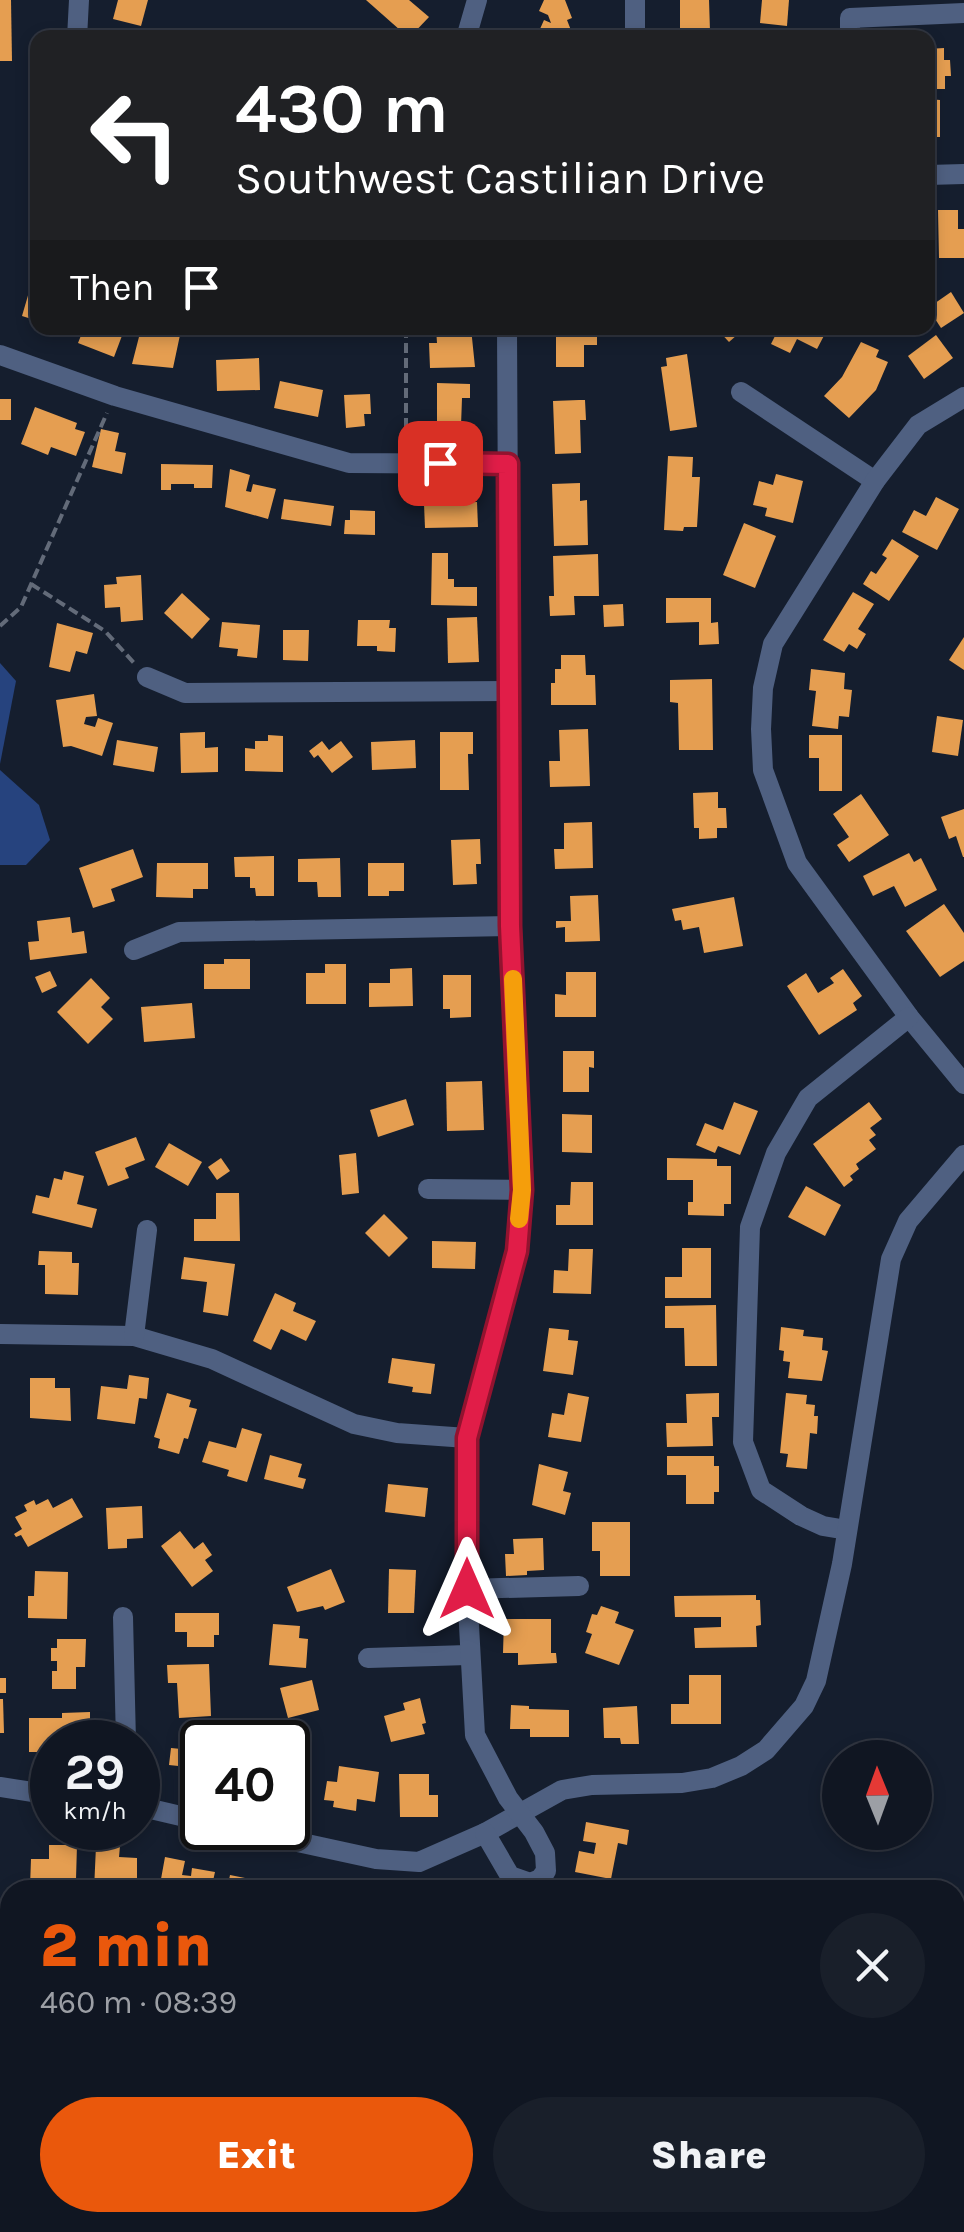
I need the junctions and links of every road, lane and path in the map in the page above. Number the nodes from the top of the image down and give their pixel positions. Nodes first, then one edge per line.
1 (79, 0) edge
2 (477, 0) edge
3 (635, 0) edge
4 (964, 13) edge
5 (77, 30) edge
6 (468, 30) edge
7 (636, 30) edge
8 (850, 30) edge
9 (964, 174) edge
10 (935, 175) edge
11 (406, 335) edge
12 (507, 335) edge
13 (0, 355) edge
14 (741, 392) dead end
15 (115, 396) junction
16 (964, 397) edge
17 (406, 462) junction
18 (508, 464) junction
19 (874, 481) junction
20 (30, 584) junction
21 (0, 626) edge
22 (147, 677) joint
23 (510, 691) junction
24 (510, 926) junction
25 (134, 950) dead end
26 (910, 1018) junction
27 (964, 1084) edge
28 (964, 1156) edge
29 (428, 1189) dead end
30 (522, 1190) junction
31 (147, 1230) dead end
32 (0, 1334) edge
33 (134, 1336) junction
34 (467, 1438) junction
35 (847, 1530) junction
36 (579, 1586) dead end
37 (467, 1589) junction
38 (123, 1617) dead end
39 (468, 1656) junction
40 (368, 1658) dead end
41 (125, 1720) edge
42 (0, 1787) edge
43 (30, 1792) edge
44 (520, 1814) junction
45 (485, 1833) junction
46 (310, 1844) edge
47 (521, 1880) edge
48 (538, 1880) edge

1 - 5 street
2 - 6 street
3 - 7 street
4 - 8 street
9 - 10 street
11 - 17 path
12 - 18 street
13 - 15 street
14 - 19 street
15 - 17 street
15 - 20 path
16 - 19 street
17 - 18 street
18 - 23 street
19 - 26 street
20 - 21 path
20 - 22 path
22 - 23 street
23 - 24 street
24 - 25 street
24 - 30 street
26 - 27 street
26 - 35 street
28 - 35 street
29 - 30 street
30 - 34 street
31 - 33 street
32 - 33 street
33 - 34 street
34 - 37 street
35 - 44 street
36 - 37 street
37 - 39 street
38 - 41 street
39 - 40 street
39 - 44 street
42 - 43 street
44 - 45 street
44 - 48 street
45 - 46 street
45 - 47 street

